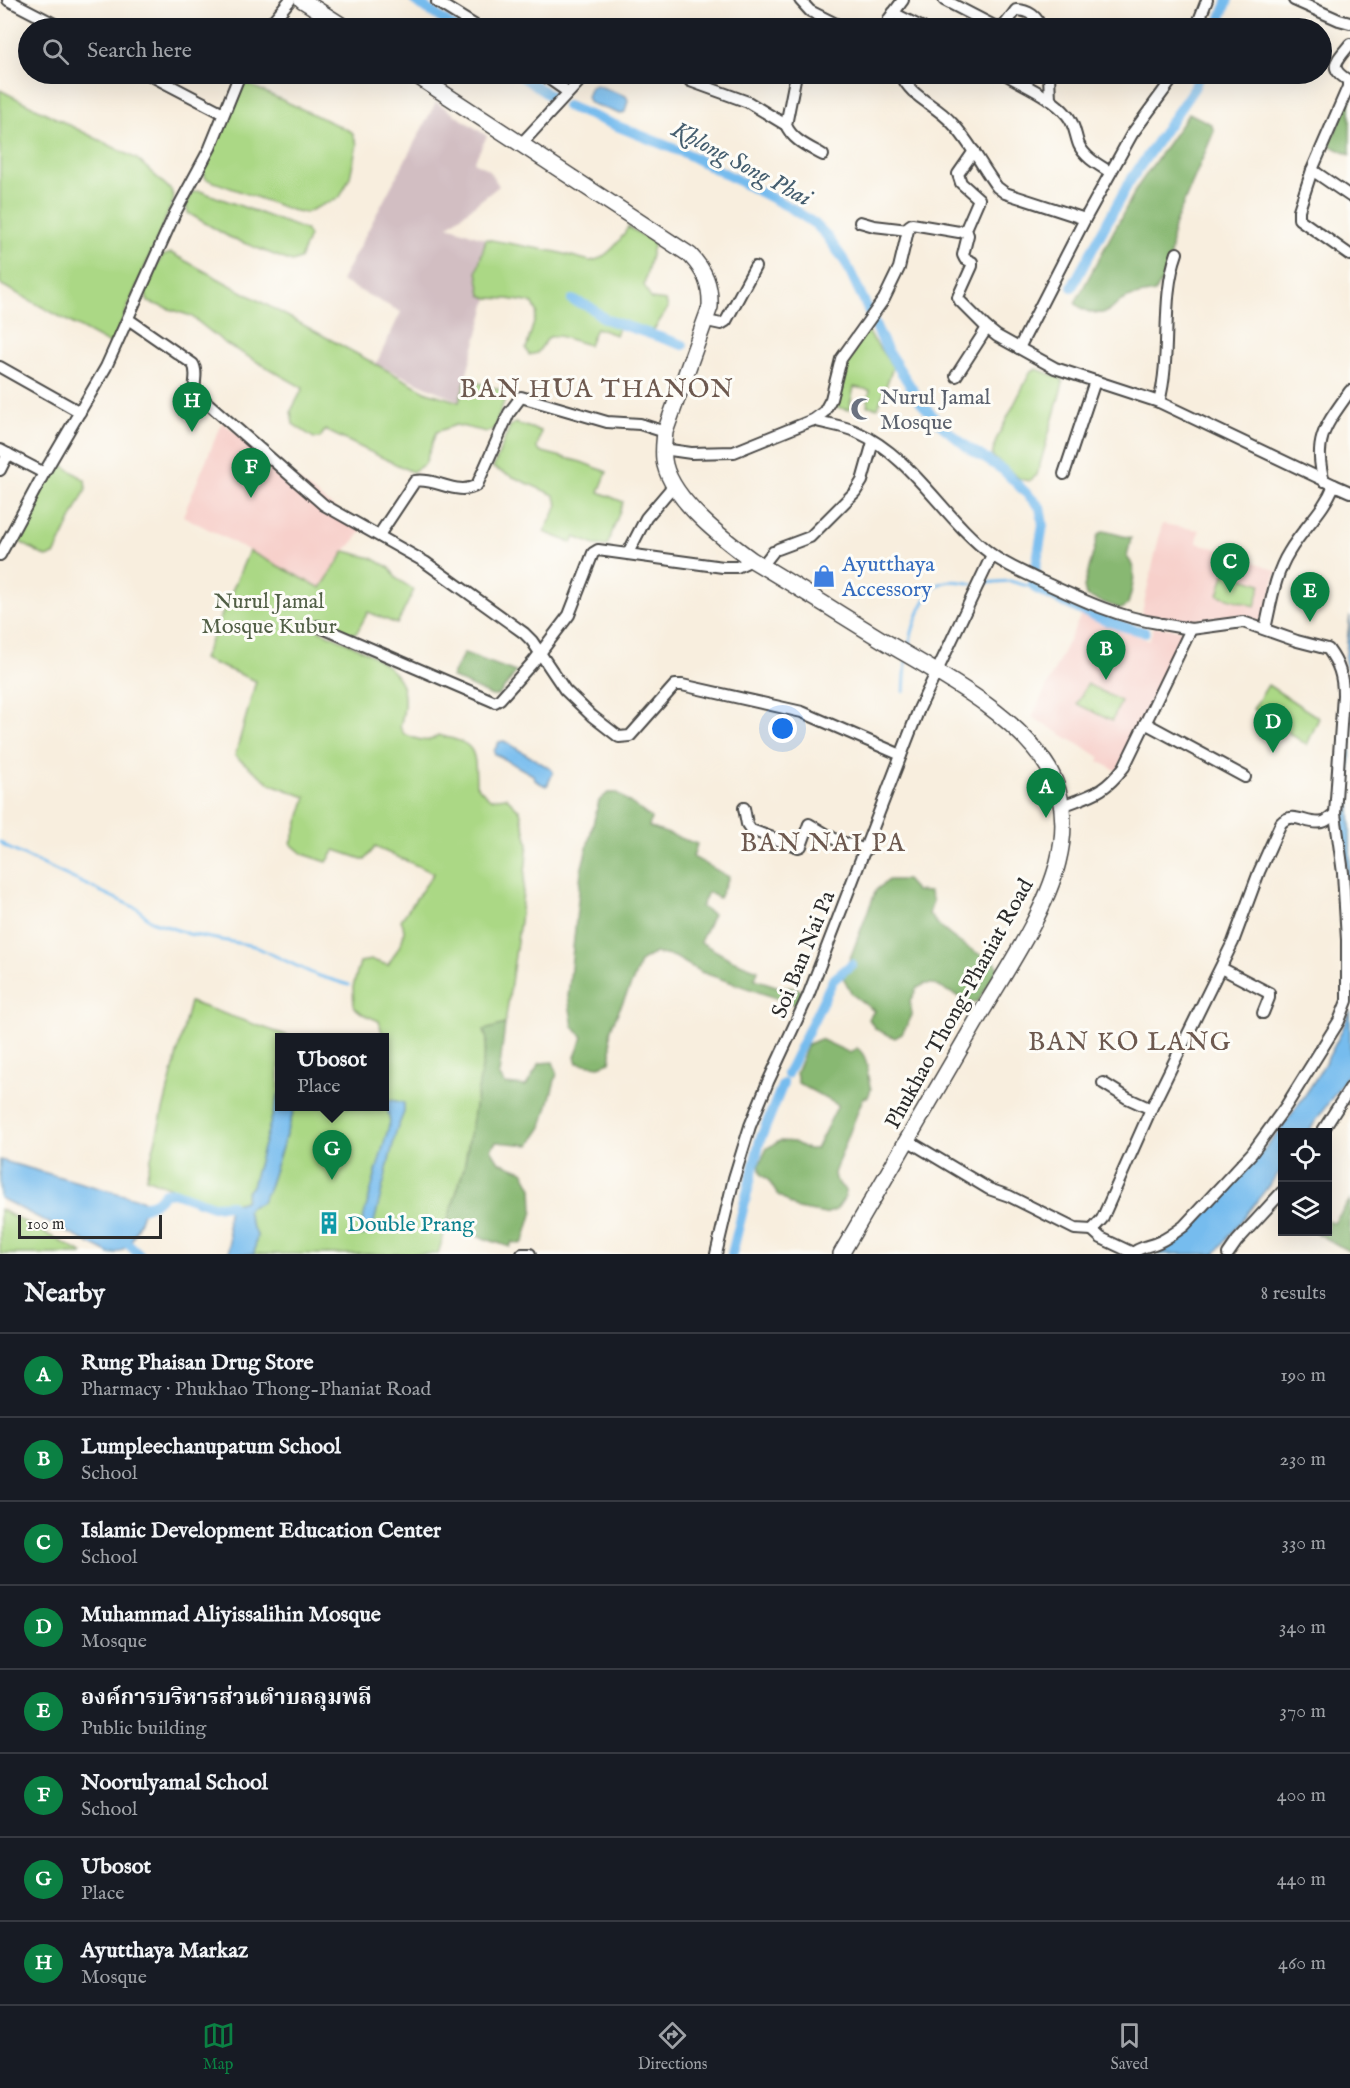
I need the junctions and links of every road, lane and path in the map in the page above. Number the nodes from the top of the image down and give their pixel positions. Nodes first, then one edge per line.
1 (8, 0) edge
2 (290, 0) edge
3 (302, 0) edge
4 (800, 0) edge
5 (903, 0) edge
6 (944, 0) edge
7 (1207, 0) edge
8 (1294, 0) edge
9 (437, 2) dead end
10 (893, 13) junction
11 (43, 18) edge
12 (275, 18) edge
13 (330, 18) edge
14 (463, 18) edge
15 (825, 18) edge
16 (890, 18) edge
17 (903, 18) edge
18 (979, 18) edge
19 (1010, 18) edge
20 (1037, 18) edge
21 (1200, 18) edge
22 (1350, 23) edge
23 (1350, 44) edge
24 (167, 84) edge
25 (236, 84) edge
26 (429, 84) edge
27 (556, 84) edge
28 (576, 84) edge
29 (698, 84) edge
30 (794, 84) edge
31 (907, 84) edge
32 (1022, 84) edge
33 (1049, 84) edge
34 (1169, 84) edge
35 (568, 92) junction
36 (1050, 100) junction
37 (223, 113) junction
38 (786, 124) junction
39 (521, 144) junction
40 (974, 151) junction
41 (823, 155) dead end
42 (1312, 170) junction
43 (1110, 172) junction
44 (1350, 196) edge
45 (1085, 219) junction
46 (860, 222) dead end
47 (966, 229) junction
48 (908, 231) junction
49 (1177, 254) dead end
50 (1350, 255) edge
51 (755, 267) dead end
52 (128, 320) junction
53 (707, 321) junction
54 (987, 328) junction
55 (1019, 348) junction
56 (0, 367) edge
57 (956, 376) dead end
58 (1095, 381) junction
59 (1350, 391) edge
60 (1159, 402) junction
61 (80, 412) junction
62 (813, 420) junction
63 (665, 432) junction
64 (873, 442) junction
65 (663, 449) junction
66 (4, 452) edge
67 (0, 470) edge
68 (44, 473) junction
69 (1064, 474) dead end
70 (1329, 483) junction
71 (674, 485) junction
72 (1350, 492) edge
73 (379, 535) junction
74 (628, 553) junction
75 (0, 555) edge
76 (992, 555) junction
77 (757, 563) junction
78 (318, 626) dead end
79 (1265, 628) junction
80 (1191, 629) junction
81 (540, 653) junction
82 (936, 672) junction
83 (1145, 723) junction
84 (901, 755) junction
85 (1245, 777) dead end
86 (1062, 806) junction
87 (744, 808) dead end
88 (1335, 814) junction
89 (866, 850) junction
90 (1221, 968) junction
91 (1263, 1013) dead end
92 (1103, 1083) dead end
93 (1350, 1088) edge
94 (1150, 1109) junction
95 (1325, 1128) edge
96 (907, 1140) junction
97 (1278, 1196) edge
98 (1092, 1230) junction
99 (1132, 1253) edge
100 (522, 1254) edge
101 (530, 1254) edge
102 (716, 1254) edge
103 (841, 1254) edge
104 (1228, 1254) edge

1 - 11 street
2 - 12 street
3 - 13 street
4 - 15 street
5 - 10 street
6 - 18 street
7 - 21 street
8 - 22 street
9 - 14 street
10 - 16 street
10 - 17 street
19 - 20 street
23 - 42 street
24 - 37 street
25 - 37 street
26 - 39 street, Phukhao Thong-Phaniat Road
27 - 35 street
28 - 35 street
29 - 38 street
30 - 38 street
31 - 40 street
32 - 36 street
33 - 36 street
34 - 43 street
35 - 39 street
36 - 43 street
37 - 52 street
38 - 41 street
39 - 53 street, Phukhao Thong-Phaniat Road
40 - 45 street
40 - 47 street
42 - 44 street
42 - 50 street
43 - 45 street
45 - 55 street
46 - 48 street
47 - 48 street
47 - 54 street
48 - 62 street
49 - 60 street
51 - 53 street
52 - 61 street
52 - 73 street
53 - 63 street, Phukhao Thong-Phaniat Road
54 - 55 street
54 - 57 street
55 - 58 street
56 - 61 street
58 - 60 street
58 - 69 street
59 - 70 street
60 - 70 street
61 - 68 street
62 - 64 street
62 - 65 street
63 - 65 street, Phukhao Thong-Phaniat Road
63 - 73 street
64 - 76 street
64 - 77 street
65 - 71 street, Phukhao Thong-Phaniat Road
66 - 67 street
66 - 68 street
68 - 75 street
70 - 72 street
70 - 79 street
71 - 74 street
71 - 77 street, Phukhao Thong-Phaniat Road
73 - 81 street
74 - 77 street
74 - 81 street
76 - 80 street
76 - 82 street, Soi Ban Nai Pa
77 - 82 street, Phukhao Thong-Phaniat Road
78 - 81 street
79 - 80 street
79 - 88 street
80 - 83 street
81 - 84 street
82 - 84 street, Soi Ban Nai Pa
82 - 86 street, Phukhao Thong-Phaniat Road
83 - 85 street
83 - 86 street
84 - 89 street, Soi Ban Nai Pa
86 - 96 street, Phukhao Thong-Phaniat Road
87 - 89 street
88 - 90 street
88 - 99 street
89 - 102 street, Soi Ban Nai Pa
90 - 91 street
90 - 94 street
92 - 94 street
93 - 95 street
94 - 98 street
96 - 98 street
96 - 103 street, Phukhao Thong-Phaniat Road
97 - 104 street
98 - 99 street
100 - 101 street

